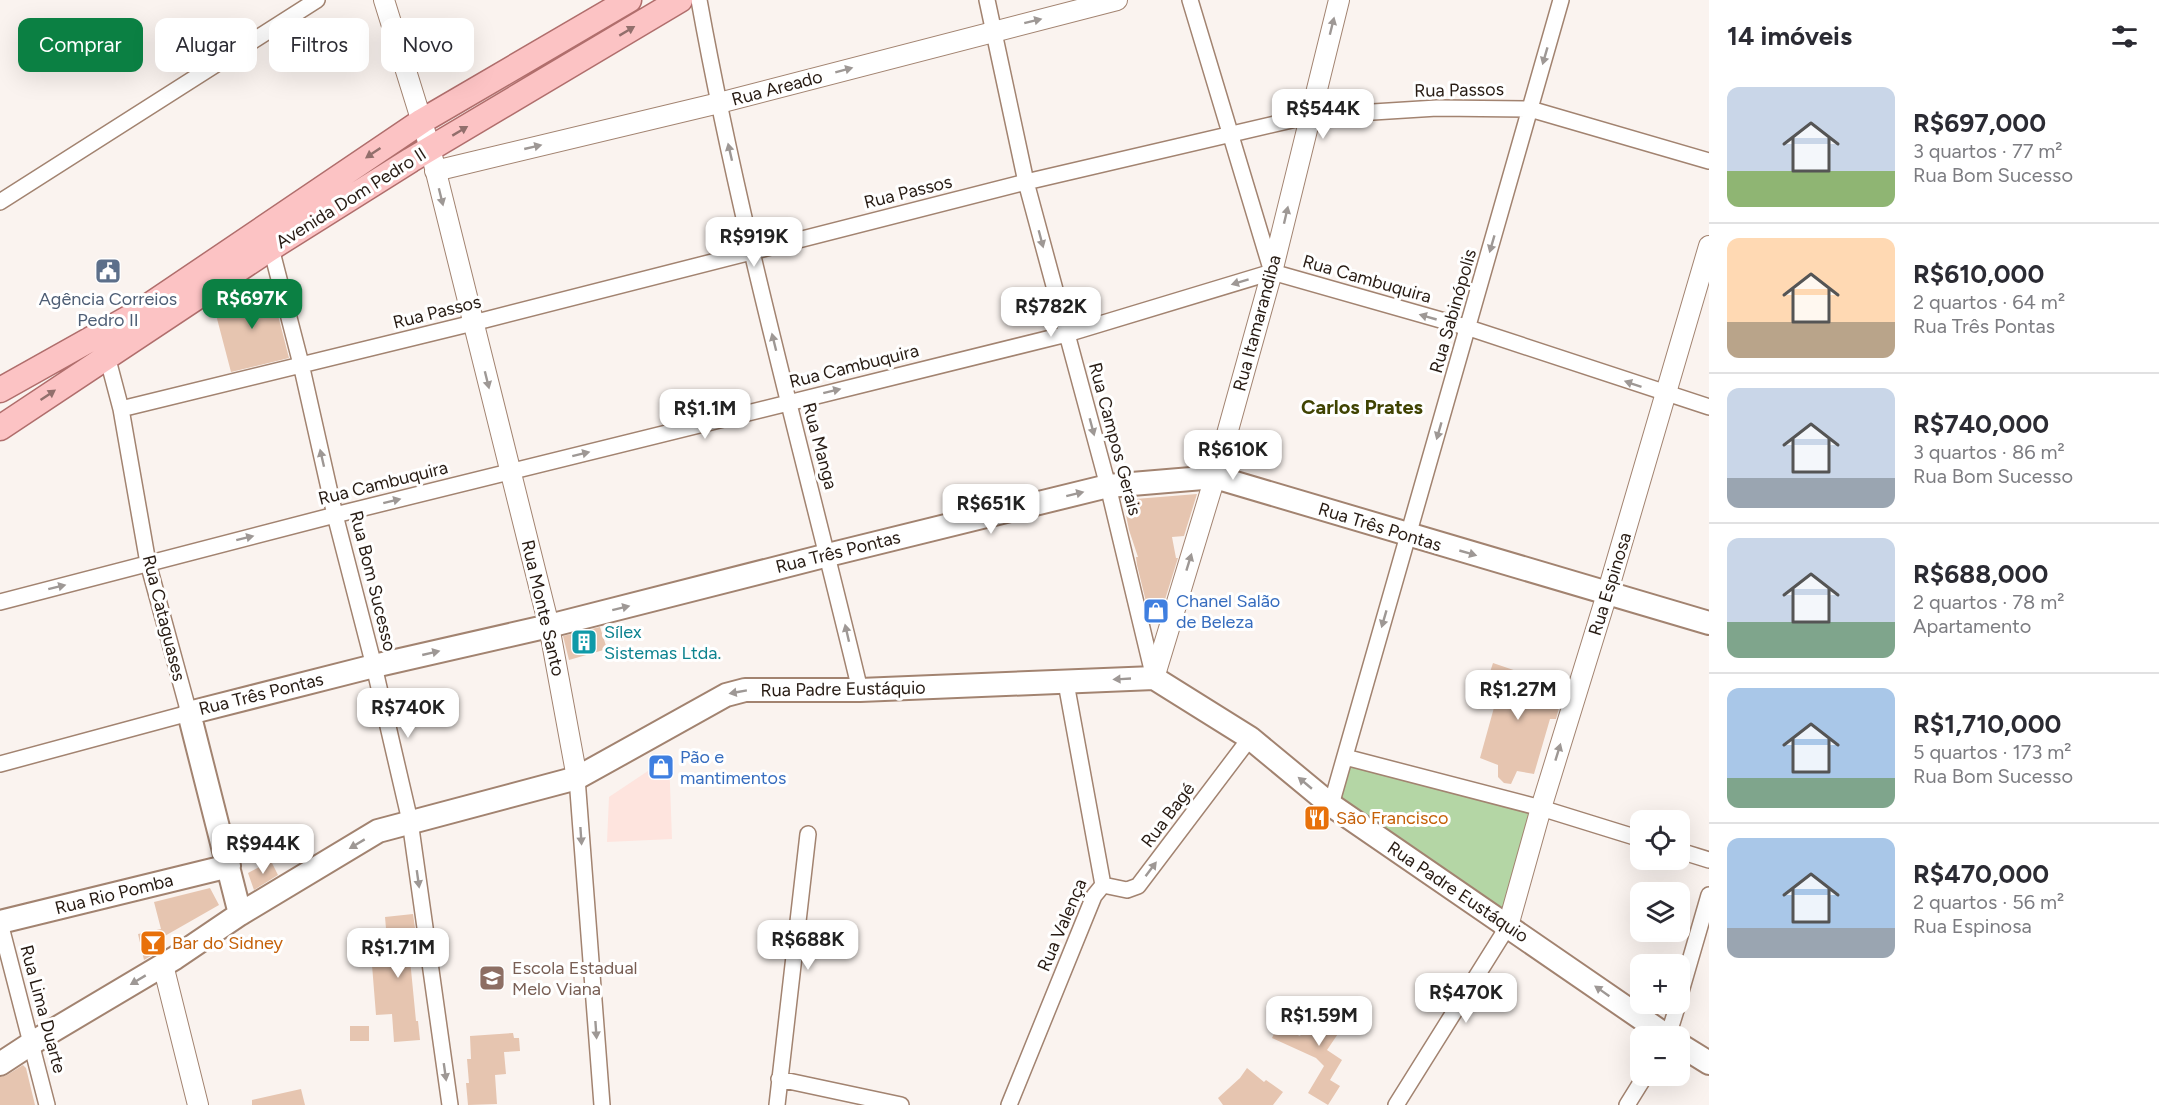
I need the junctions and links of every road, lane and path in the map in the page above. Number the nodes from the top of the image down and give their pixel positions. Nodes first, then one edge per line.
1 (317, 0) edge
2 (384, 0) edge
3 (629, 0) edge
4 (680, 0) edge
5 (699, 0) edge
6 (987, 0) edge
7 (1118, 0) edge
8 (1190, 0) edge
9 (1339, 0) edge
10 (1562, 0) edge
11 (995, 30) junction
12 (719, 103) junction
13 (1530, 109) junction
14 (1309, 116) junction
15 (422, 120) junction
16 (1230, 134) junction
17 (432, 159) junction
18 (1709, 161) edge
19 (1026, 182) junction
20 (0, 202) edge
21 (1709, 246) edge
22 (271, 248) junction
23 (752, 252) junction
24 (1272, 272) junction
25 (473, 323) junction
26 (1469, 328) junction
27 (1067, 334) junction
28 (107, 356) junction
29 (301, 364) junction
30 (0, 390) edge
31 (1666, 394) junction
32 (788, 402) junction
33 (1709, 407) edge
34 (121, 409) junction
35 (0, 428) edge
36 (510, 471) junction
37 (1215, 477) junction
38 (1108, 486) junction
39 (335, 515) junction
40 (1408, 535) junction
41 (828, 555) junction
42 (148, 563) junction
43 (1607, 594) junction
44 (0, 602) edge
45 (1709, 623) edge
46 (549, 626) junction
47 (374, 666) junction
48 (1154, 678) junction
49 (1066, 683) junction
50 (860, 690) junction
51 (189, 713) junction
52 (1250, 738) junction
53 (1345, 757) junction
54 (0, 764) edge
55 (577, 778) junction
56 (1331, 805) junction
57 (1541, 808) junction
58 (410, 821) junction
59 (808, 834) dead end
60 (1630, 836) edge
61 (1690, 854) edge
62 (1709, 860) edge
63 (229, 866) junction
64 (1103, 885) junction
65 (1709, 895) edge
66 (240, 914) junction
67 (0, 923) edge
68 (1508, 926) junction
69 (1690, 961) edge
70 (163, 965) junction
71 (1653, 1026) edge
72 (32, 1043) junction
73 (1690, 1052) edge
74 (0, 1064) edge
75 (1709, 1064) edge
76 (779, 1079) junction
77 (1639, 1086) edge
78 (48, 1105) edge
79 (198, 1105) edge
80 (450, 1105) edge
81 (602, 1105) edge
82 (777, 1105) edge
83 (901, 1105) edge
84 (1009, 1105) edge
85 (1396, 1105) edge
86 (1627, 1105) edge

1 - 20 street
2 - 15 street, Rua Monte Santo
3 - 15 main road, Avenida Dom Pedro II
17 -> 4 main road, Avenida Dom Pedro II
5 - 12 street, Rua Manga
6 - 11 street, Rua Campos Gerais
11 -> 7 street, Rua Areado
8 - 16 street
14 -> 9 street, Rua Itamarandiba
10 -> 13 street, Rua Sabinópolis
12 -> 11 street, Rua Areado
11 - 19 street, Rua Campos Gerais
17 -> 12 street, Rua Areado
23 -> 12 street, Rua Manga
13 - 14 street, Rua Passos
13 - 18 street, Rua Passos
13 -> 26 street, Rua Sabinópolis
14 - 16 street, Rua Passos
24 -> 14 street, Rua Itamarandiba
15 - 17 street, Rua Monte Santo
15 -> 30 main road, Avenida Dom Pedro II
16 - 19 street, Rua Passos
16 - 24 street
17 - 22 main road, Avenida Dom Pedro II
17 -> 25 street, Rua Monte Santo
19 - 23 street, Rua Passos
19 -> 27 street, Rua Campos Gerais
21 - 31 street, Rua Espinosa
22 - 28 main road, Avenida Dom Pedro II
22 - 29 street, Rua Bom Sucesso
23 - 25 street, Rua Passos
32 -> 23 street, Rua Manga
26 -> 24 street, Rua Cambuquira
24 -> 27 street, Rua Cambuquira
24 - 37 street, Rua Itamarandiba
25 - 29 street, Rua Passos
25 -> 36 street, Rua Monte Santo
31 -> 26 street, Rua Cambuquira
26 -> 40 street, Rua Sabinópolis
32 -> 27 street, Rua Cambuquira
27 -> 38 street, Rua Campos Gerais
28 - 34 street, Rua Cataguases
35 -> 28 main road, Avenida Dom Pedro II
29 - 34 street, Rua Passos
39 -> 29 street, Rua Bom Sucesso
31 - 33 street, Rua Cambuquira
31 - 43 street, Rua Espinosa
36 -> 32 street, Rua Cambuquira
32 - 41 street, Rua Manga
34 - 42 street, Rua Cataguases
39 -> 36 street, Rua Cambuquira
36 - 46 street, Rua Monte Santo
37 - 38 main road, Rua Três Pontas
37 - 40 main road, Rua Três Pontas
48 -> 37 street, Rua Itamarandiba
41 -> 38 main road, Rua Três Pontas
38 - 48 street, Rua Campos Gerais
42 -> 39 street, Rua Cambuquira
39 - 47 street, Rua Bom Sucesso
40 -> 43 main road, Rua Três Pontas
40 -> 53 street, Rua Sabinópolis
46 -> 41 main road, Rua Três Pontas
50 -> 41 street, Rua Manga
44 -> 42 street, Rua Cambuquira
42 - 51 street, Rua Cataguases
43 - 45 main road, Rua Três Pontas
57 -> 43 street, Rua Espinosa
47 -> 46 main road, Rua Três Pontas
46 - 55 street, Rua Monte Santo
47 - 51 main road, Rua Três Pontas
47 - 58 street, Rua Bom Sucesso
48 -> 49 main road, Rua Padre Eustáquio
48 - 52 main road, Rua Padre Eustáquio
49 - 50 main road, Rua Padre Eustáquio
49 - 64 street, Rua Valença
50 -> 55 main road, Rua Padre Eustáquio
51 - 54 street, Rua Três Pontas
51 - 63 main road, Rua Cataguases
56 -> 52 main road, Rua Padre Eustáquio
64 -> 52 street, Rua Bagé
53 - 56 street, Rua Sabinópolis
53 - 57 street
55 - 58 main road, Rua Padre Eustáquio
55 -> 81 street, Rua Monte Santo
56 - 68 main road, Rua Padre Eustáquio
57 - 60 street
57 - 68 street, Rua Espinosa
58 -> 66 main road, Rua Padre Eustáquio
58 -> 80 street, Rua Bom Sucesso
59 - 76 street
61 - 62 street
63 - 66 main road, Rua Cataguases
63 - 67 main road, Rua Rio Pomba
64 - 84 street, Rua Valença
65 - 69 street
66 - 70 main road, Rua Padre Eustáquio
67 - 72 street, Rua Lima Duarte
71 -> 68 main road, Rua Padre Eustáquio
68 - 85 street, Rua Espinosa
70 -> 72 main road, Rua Padre Eustáquio
70 - 79 street
72 - 74 main road, Rua Padre Eustáquio
72 - 78 street, Rua Lima Duarte
73 - 75 main road
76 - 82 street
76 - 83 street
77 - 86 street

